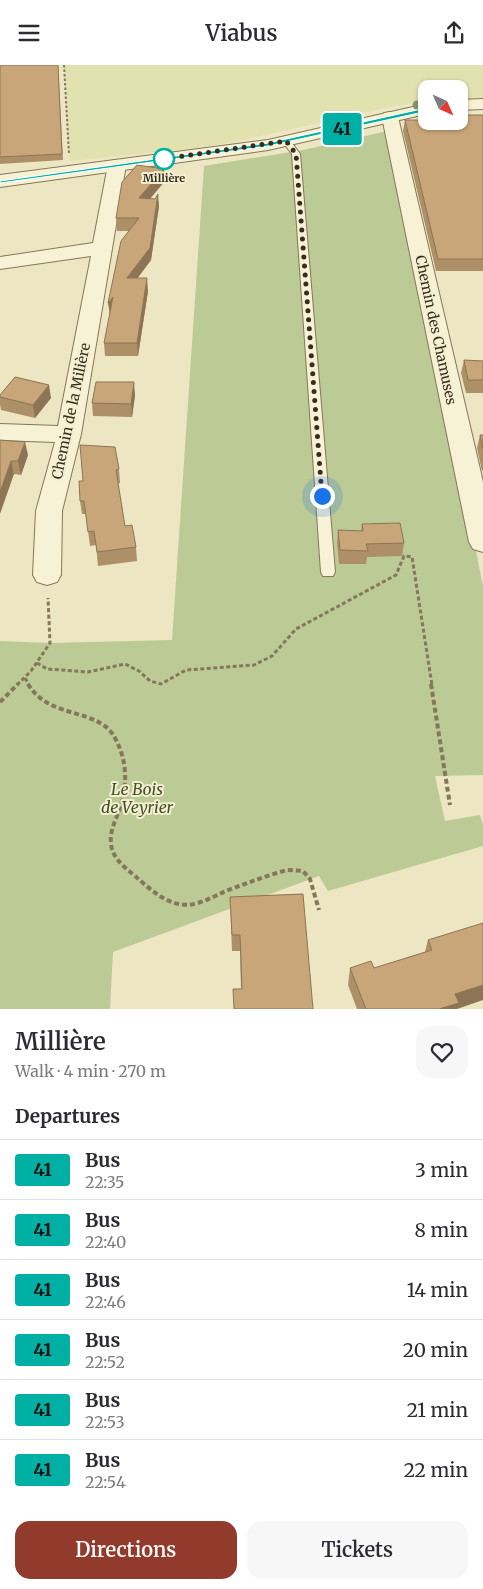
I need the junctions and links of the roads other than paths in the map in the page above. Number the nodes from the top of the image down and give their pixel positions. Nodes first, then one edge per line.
1 (483, 104) edge
2 (468, 105) edge
3 (418, 111) edge
4 (390, 117) junction
5 (286, 141) junction
6 (117, 165) junction
7 (0, 181) edge
8 (102, 248) junction
9 (0, 263) edge
10 (0, 432) edge
11 (69, 434) junction
12 (483, 542) edge
13 (328, 573) dead end
14 (47, 575) road end

1 - 2 street
3 - 4 street
4 - 5 street
4 - 12 street, Chemin des Chamuses
5 - 6 street
5 - 13 lane
6 - 7 street
6 - 8 street, Chemin de la Milière
8 - 9 street
8 - 11 street, Chemin de la Milière
10 - 11 street
11 - 14 street, Chemin de la Milière

